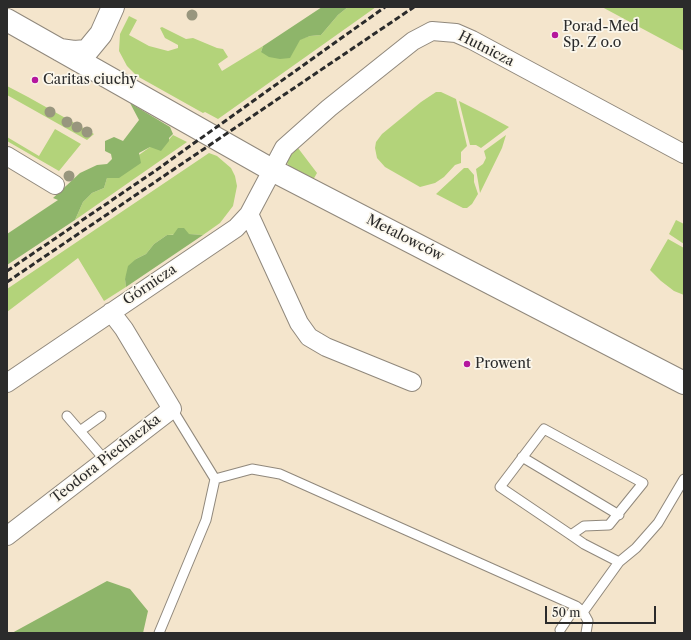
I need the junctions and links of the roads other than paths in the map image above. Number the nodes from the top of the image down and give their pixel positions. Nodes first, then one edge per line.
1 (113, 7) edge
2 (7, 20) edge
3 (101, 34) junction
4 (59, 49) junction
5 (129, 89) junction
6 (684, 154) edge
7 (7, 156) edge
8 (272, 170) junction
9 (55, 185) dead end
10 (249, 214) junction
11 (110, 312) junction
12 (412, 382) dead end
13 (7, 383) edge
14 (684, 383) edge
15 (172, 409) junction
16 (67, 416) dead end
17 (101, 416) dead end
18 (80, 431) junction
19 (522, 457) junction
20 (105, 460) junction
21 (214, 479) junction
22 (684, 480) edge
23 (619, 515) junction
24 (571, 535) junction
25 (7, 536) edge
26 (619, 562) junction
27 (580, 609) junction
28 (560, 630) dead end
29 (159, 633) edge
30 (586, 633) edge

1 - 3 street
2 - 4 street, Metalowców
3 - 4 street
3 - 5 street, Metalowców
4 - 5 street, Metalowców
5 - 8 street, Metalowców
6 - 8 street, Hutnicza
7 - 9 street
8 - 10 street, Górnicza
8 - 14 street, Metalowców
10 - 11 street, Górnicza
10 - 12 street
11 - 13 street, Górnicza
11 - 15 street, Teodora Piechaczka
15 - 20 street, Teodora Piechaczka
15 - 21 lane
16 - 18 lane
17 - 18 lane
18 - 20 lane
19 - 23 lane
19 - 23 lane
19 - 24 lane
20 - 25 street, Teodora Piechaczka
21 - 27 lane
21 - 29 lane
22 - 26 lane
23 - 24 lane
24 - 26 lane
26 - 27 lane
27 - 28 lane
27 - 30 lane

